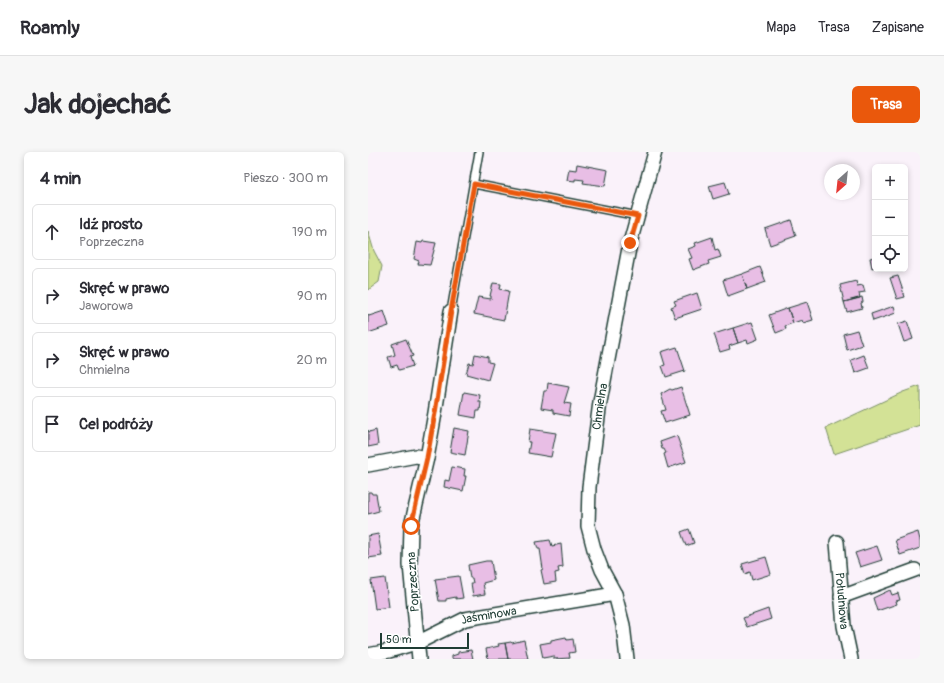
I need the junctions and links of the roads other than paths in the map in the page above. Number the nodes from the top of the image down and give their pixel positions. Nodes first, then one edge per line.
1 (479, 152) edge
2 (655, 152) edge
3 (474, 184) junction
4 (638, 216) junction
5 (451, 311) joint
6 (427, 458) junction
7 (368, 465) edge
8 (837, 542) dead end
9 (915, 570) dead end
10 (615, 594) junction
11 (841, 596) junction
12 (419, 642) junction
13 (368, 655) edge
14 (392, 655) edge
15 (420, 659) edge
16 (627, 659) edge
17 (851, 659) edge

1 - 3 lane, Poprzeczna
2 - 4 street, Chmielna
3 - 4 lane
3 - 5 lane, Poprzeczna
4 - 10 street, Chmielna
5 - 6 street, Poprzeczna
6 - 7 street
6 - 12 street, Poprzeczna
8 - 11 street, Południowa
9 - 11 street
10 - 12 street, Jaśminowa
10 - 16 street, Chmielna
11 - 17 street, Południowa
12 - 14 street, Jaśminowa
12 - 15 street, Poprzeczna
13 - 14 street, Jaśminowa

